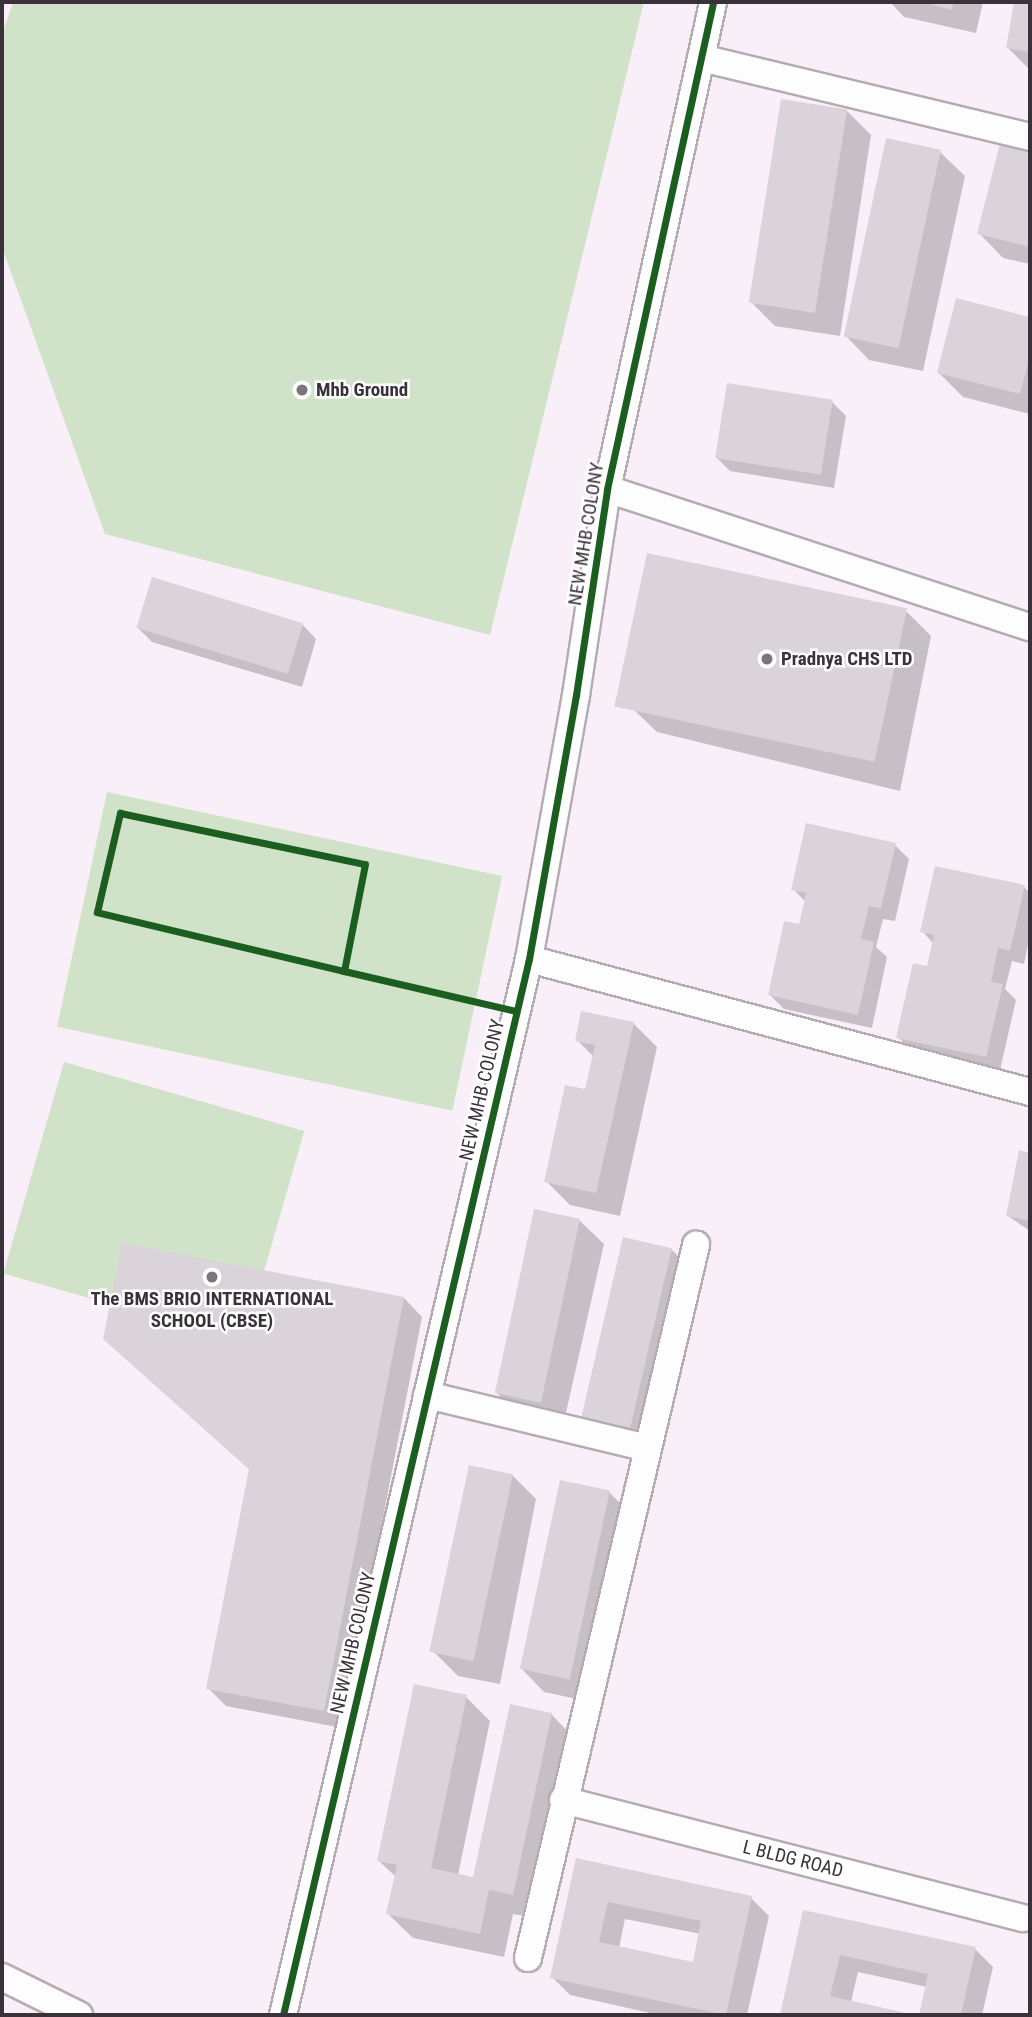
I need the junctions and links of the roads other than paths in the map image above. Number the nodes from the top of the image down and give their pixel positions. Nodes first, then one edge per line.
1 (713, 2) edge
2 (701, 58) junction
3 (1030, 137) edge
4 (607, 489) junction
5 (1030, 627) edge
6 (528, 959) junction
7 (1030, 1092) edge
8 (696, 1245) dead end
9 (427, 1395) junction
10 (648, 1448) junction
11 (563, 1800) junction
12 (1023, 1918) dead end
13 (528, 1958) dead end
14 (2, 1977) edge
15 (79, 2015) edge
16 (283, 2015) edge

1 - 2 street, NEW MHB COLONY
2 - 3 street
2 - 4 street, NEW MHB COLONY
4 - 5 street
4 - 6 street, NEW MHB COLONY
6 - 7 street
6 - 9 street, NEW MHB COLONY
8 - 10 street
9 - 10 street
9 - 16 street, NEW MHB COLONY
10 - 11 street
11 - 12 street, L BLDG ROAD
11 - 13 street
14 - 15 street

